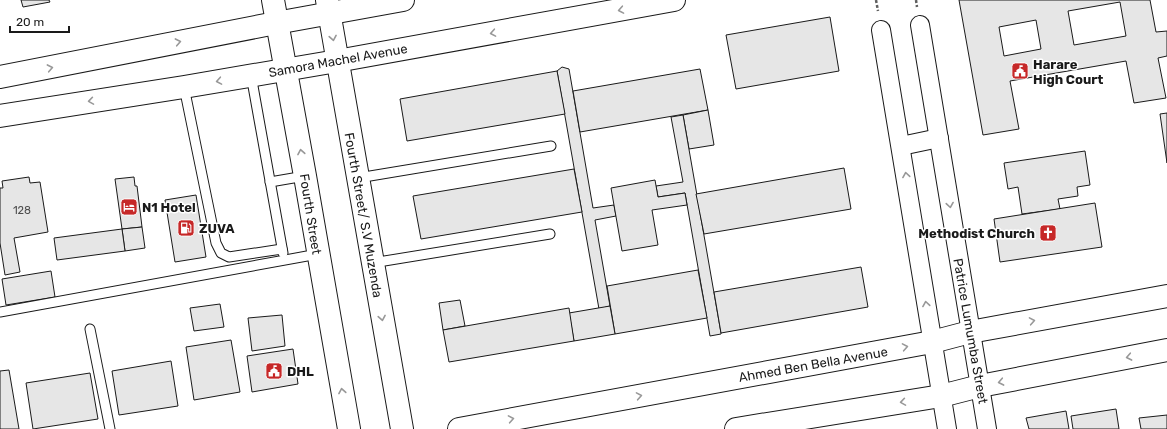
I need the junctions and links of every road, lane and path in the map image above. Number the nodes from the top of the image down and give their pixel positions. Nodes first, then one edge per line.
1 (273, 0) edge
2 (403, 0) edge
3 (674, 0) edge
4 (328, 7) edge
5 (276, 23) junction
6 (920, 25) dead end
7 (881, 30) dead end
8 (337, 61) junction
9 (286, 70) junction
10 (251, 75) junction
11 (0, 77) edge
12 (184, 87) junction
13 (0, 116) edge
14 (939, 138) junction
15 (551, 146) dead end
16 (901, 146) junction
17 (305, 176) junction
18 (358, 178) junction
19 (270, 182) junction
20 (550, 234) dead end
21 (282, 249) junction
22 (318, 254) junction
23 (284, 260) junction
24 (372, 263) junction
25 (1167, 296) edge
26 (0, 312) edge
27 (90, 329) dead end
28 (970, 332) junction
29 (932, 342) junction
30 (1167, 350) edge
31 (980, 386) junction
32 (941, 396) junction
33 (110, 429) edge
34 (349, 429) edge
35 (402, 429) edge
36 (459, 429) edge
37 (736, 429) edge
38 (947, 429) edge
39 (988, 429) edge

1 - 5 main road, Fourth Street
2 - 4 main road
3 -> 8 main road, Samora Machel Avenue
4 - 5 main road
4 -> 8 main road, Fourth Street/ S.V Muzenda
5 - 9 main road, Fourth Street
11 -> 5 main road
6 - 14 street, Patrice Lumumba Street
7 - 16 street
8 - 9 main road, Samora Machel Avenue
8 - 18 main road, Fourth Street/ S.V Muzenda
9 - 10 main road, Samora Machel Avenue
17 -> 9 main road, Fourth Street
10 -> 12 main road, Samora Machel Avenue
10 - 19 lane
12 -> 13 main road, Samora Machel Avenue
12 - 21 lane
14 - 16 street
14 -> 28 street, Patrice Lumumba Street
15 - 18 lane
29 -> 16 street
17 - 19 lane
17 - 22 main road, Fourth Street
18 - 24 main road, Fourth Street/ S.V Muzenda
19 - 21 lane
20 - 24 lane
21 - 23 lane
22 - 23 lane
34 -> 22 main road, Fourth Street
23 - 26 lane
24 -> 35 main road, Fourth Street/ S.V Muzenda
28 -> 25 main road, Ahmed Ben Bella Avenue
27 - 33 lane
28 - 29 main road, Ahmed Ben Bella Avenue
28 - 31 street, Patrice Lumumba Street
29 - 32 street
36 -> 29 main road, Ahmed Ben Bella Avenue
30 -> 31 main road
31 - 32 main road
31 - 39 street, Patrice Lumumba Street
32 -> 37 main road
32 - 38 street

